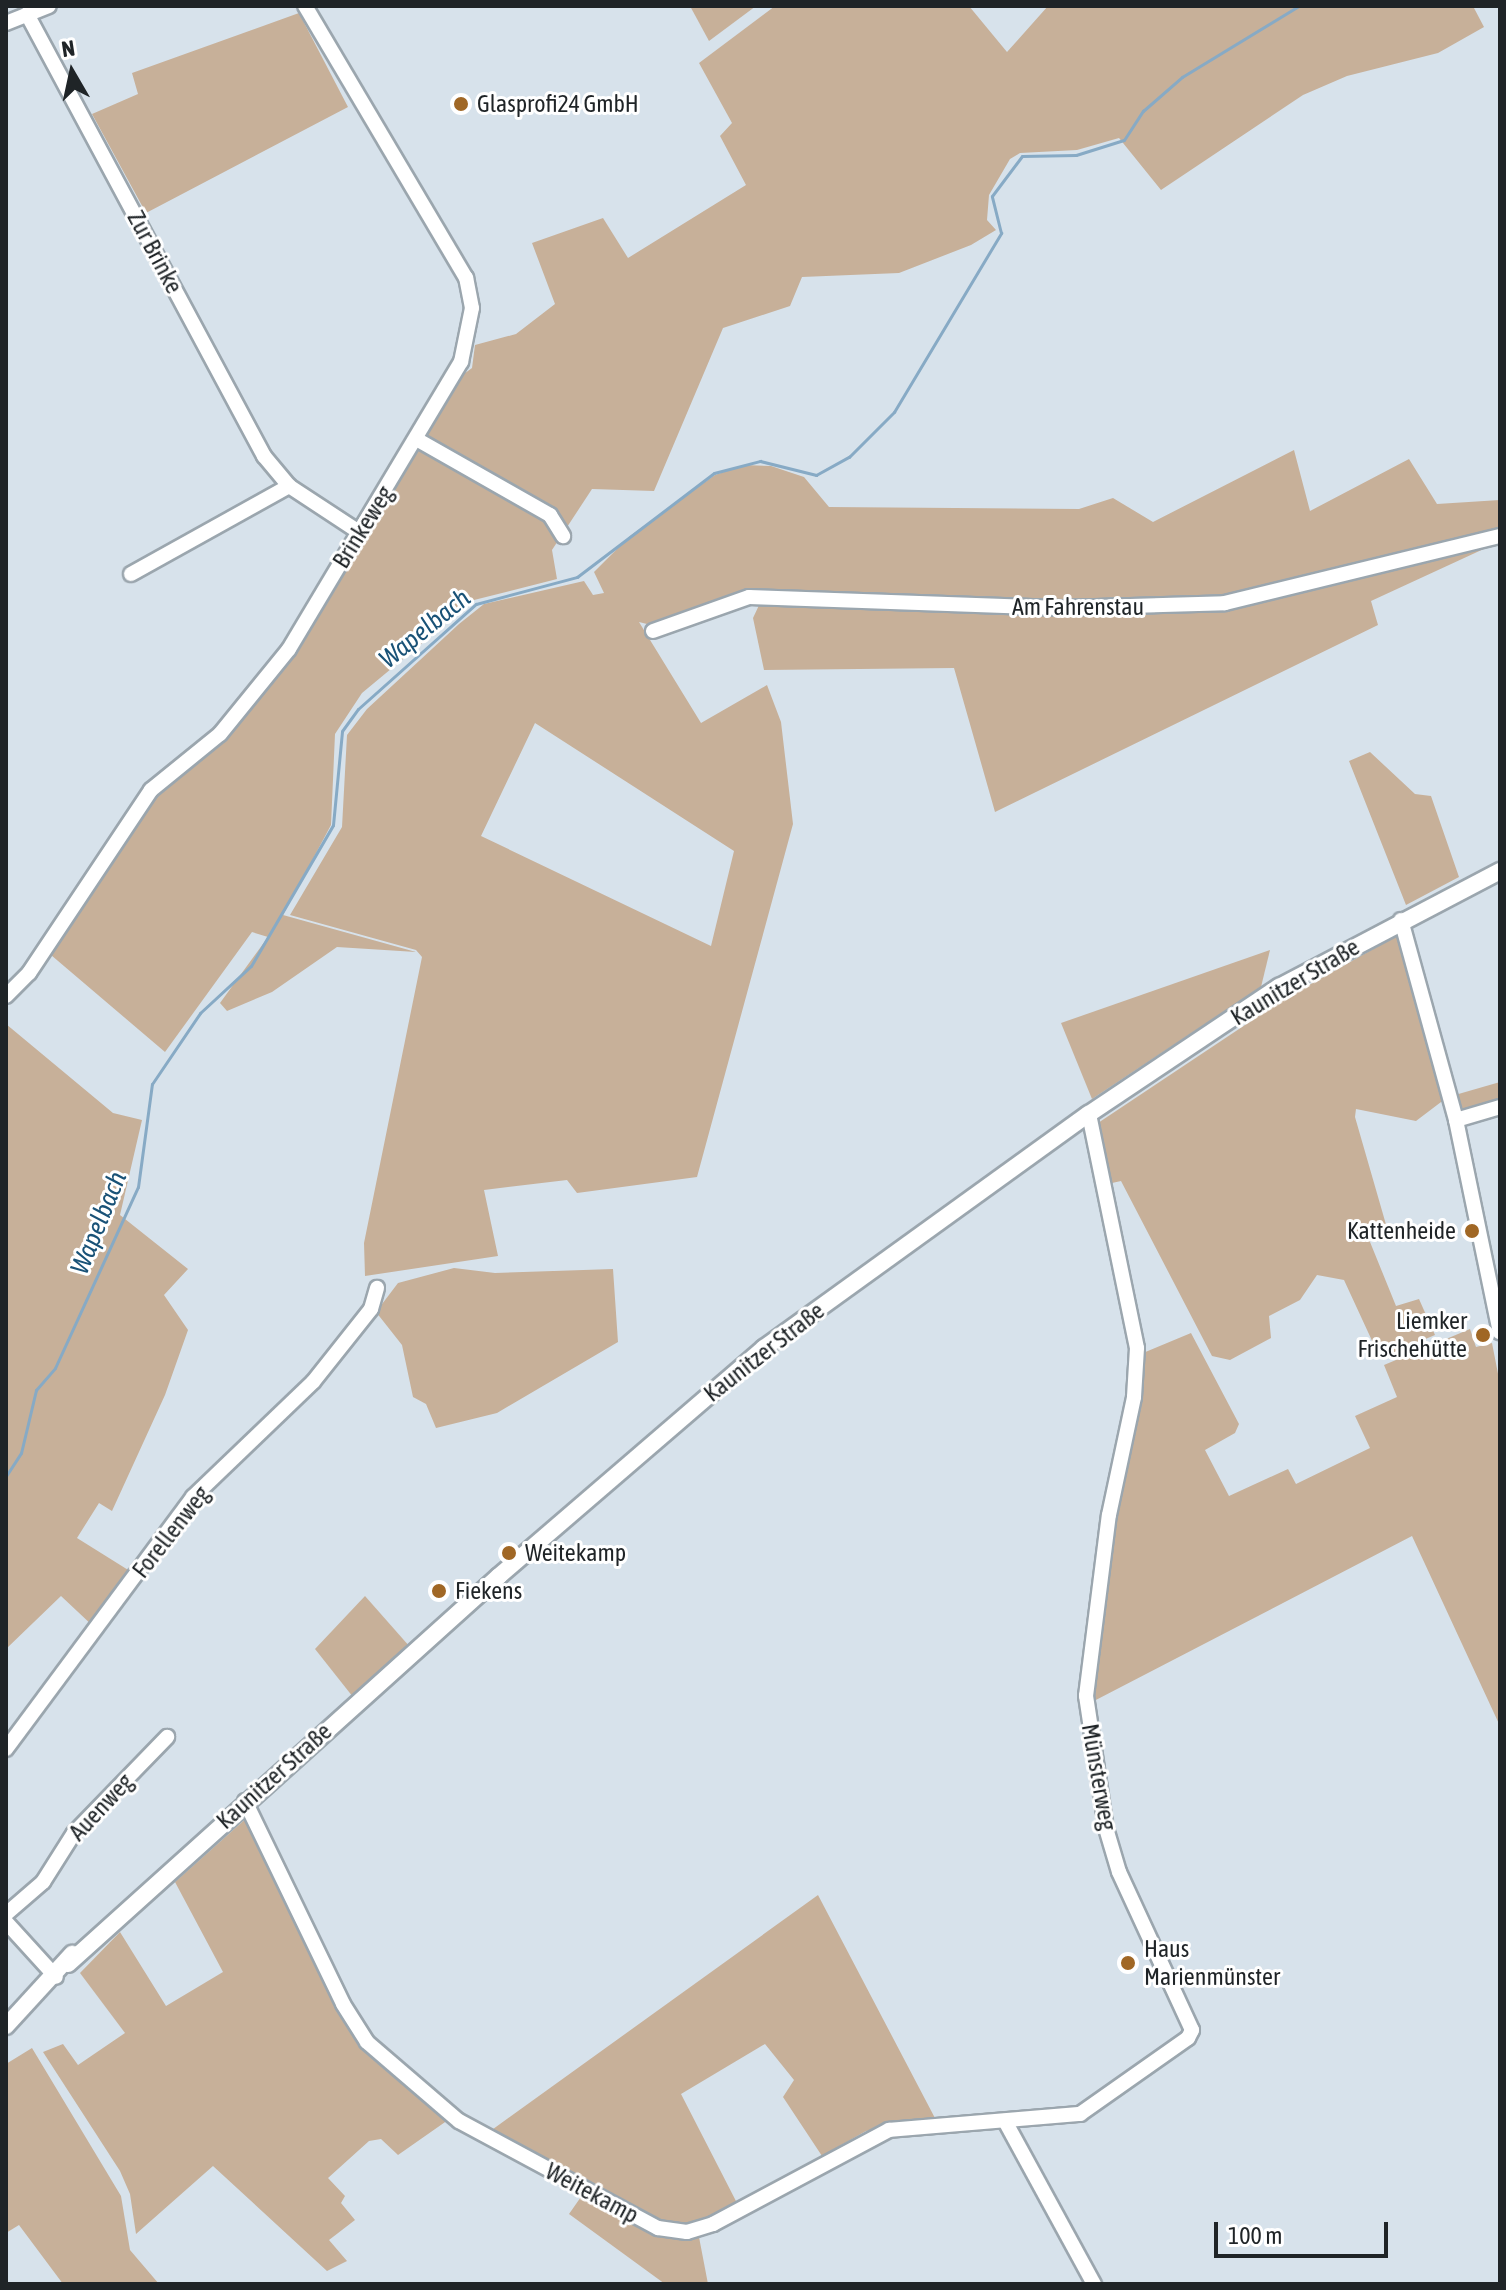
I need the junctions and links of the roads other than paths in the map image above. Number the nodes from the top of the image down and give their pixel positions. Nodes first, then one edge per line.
1 (49, 6) edge
2 (305, 6) edge
3 (27, 14) junction
4 (6, 23) edge
5 (418, 440) junction
6 (289, 486) junction
7 (359, 532) junction
8 (563, 536) dead end
9 (1500, 536) edge
10 (131, 574) dead end
11 (653, 631) dead end
12 (1500, 871) edge
13 (1401, 920) junction
14 (6, 996) edge
15 (1500, 1107) edge
16 (1089, 1114) junction
17 (1456, 1120) junction
18 (377, 1288) dead end
19 (1500, 1333) edge
20 (167, 1737) dead end
21 (6, 1749) edge
22 (245, 1801) junction
23 (6, 1914) edge
24 (6, 1922) edge
25 (62, 1971) junction
26 (6, 2026) edge
27 (1005, 2121) junction
28 (1094, 2284) edge

1 - 3 street
2 - 5 street, Brinkeweg
3 - 4 street
3 - 6 street, Zur Brinke
5 - 7 street, Brinkeweg
5 - 8 street
6 - 7 street, Zur Brinke
6 - 10 street
7 - 14 street, Brinkeweg
9 - 11 street, Am Fahrenstau
12 - 13 street, Kaunitzer Straße
13 - 16 street, Kaunitzer Straße
13 - 17 street
15 - 17 street
16 - 22 street, Kaunitzer Straße
16 - 27 street, Münsterweg
17 - 19 street
18 - 21 street, Forellenweg
20 - 23 street, Auenweg
22 - 25 street, Kaunitzer Straße
22 - 27 street, Weitekamp
24 - 25 street
25 - 26 street, Kaunitzer Straße
27 - 28 street

